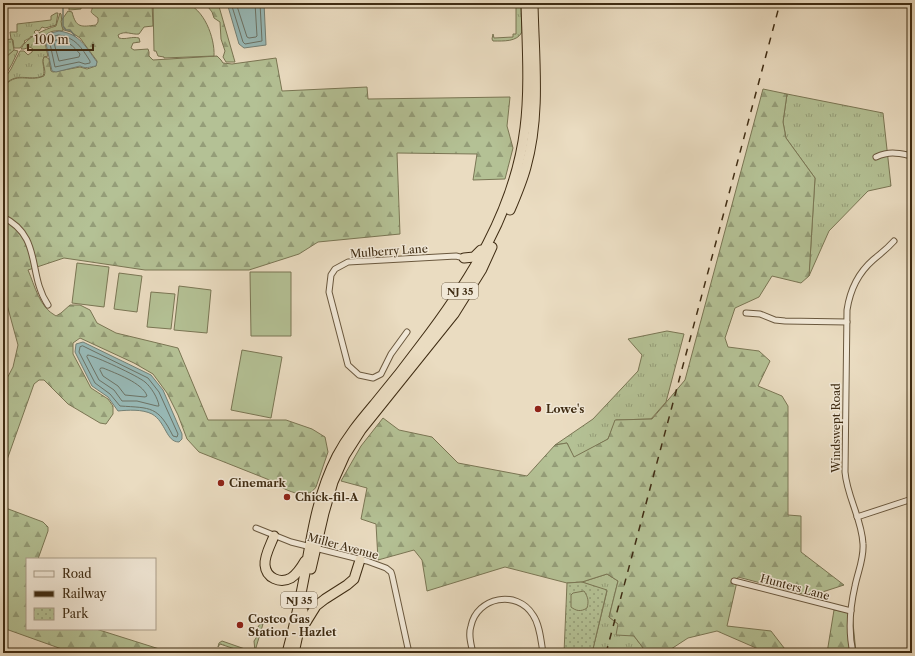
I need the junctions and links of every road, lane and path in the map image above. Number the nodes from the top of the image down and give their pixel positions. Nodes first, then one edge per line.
1 (526, 3) edge
2 (533, 3) edge
3 (912, 156) edge
4 (876, 158) dead end
5 (3, 217) edge
6 (492, 237) junction
7 (894, 241) dead end
8 (464, 258) junction
9 (464, 286) junction
10 (48, 305) dead end
11 (746, 313) dead end
12 (847, 322) junction
13 (407, 332) dead end
14 (912, 499) edge
15 (857, 517) junction
16 (256, 528) dead end
17 (274, 536) junction
18 (311, 550) junction
19 (360, 560) junction
20 (734, 581) dead end
21 (851, 611) junction
22 (299, 635) junction
23 (286, 653) edge
24 (294, 653) edge
25 (409, 653) edge
26 (473, 653) edge
27 (543, 653) edge
28 (853, 653) edge

1 - 6 highway, NJ 35
2 - 18 highway, NJ 35
3 - 4 street
5 - 10 street
6 - 8 highway
6 - 9 highway, NJ 35
7 - 12 street, Windswept Road
8 - 9 highway
8 - 13 street, Mulberry Lane
9 - 18 highway, NJ 35
11 - 12 street
12 - 15 street, Windswept Road
14 - 15 street
15 - 21 street, Windswept Road
16 - 17 street, Miller Avenue
17 - 18 street, Miller Avenue
17 - 18 highway
18 - 19 street, Miller Avenue
18 - 22 highway, NJ 35
18 - 23 highway, NJ 35
19 - 22 highway
19 - 25 street, Miller Avenue
20 - 21 street, Hunters Lane
21 - 28 street, Windswept Road
22 - 24 highway, NJ 35
26 - 27 street

